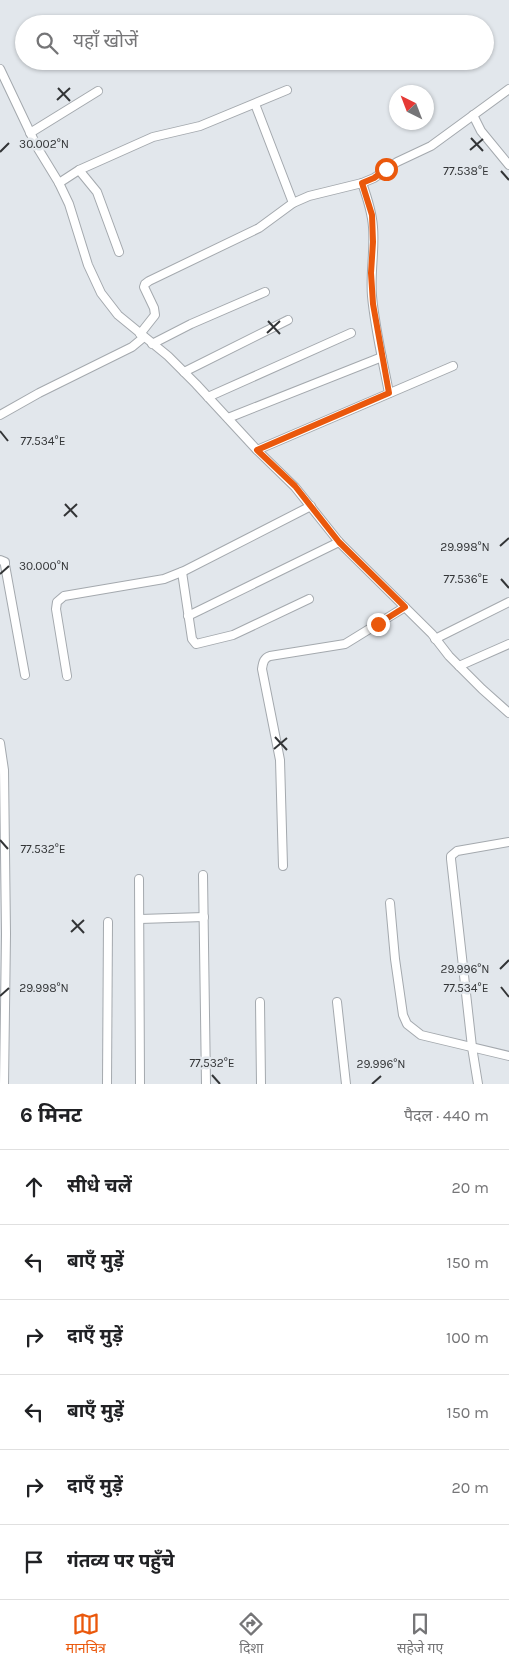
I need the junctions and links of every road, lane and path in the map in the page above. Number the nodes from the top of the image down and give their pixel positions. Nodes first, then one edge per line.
1 (0, 69) edge
2 (509, 89) edge
3 (287, 90) dead end
4 (98, 91) dead end
5 (255, 104) junction
6 (473, 115) junction
7 (30, 133) junction
8 (509, 165) edge
9 (79, 170) junction
10 (362, 183) junction
11 (59, 184) junction
12 (293, 203) junction
13 (119, 252) dead end
14 (264, 292) dead end
15 (288, 320) dead end
16 (351, 334) dead end
17 (142, 336) junction
18 (152, 344) junction
19 (382, 357) junction
20 (453, 366) dead end
21 (184, 372) junction
22 (389, 393) junction
23 (208, 397) junction
24 (0, 415) edge
25 (228, 418) junction
26 (257, 450) junction
27 (311, 506) junction
28 (339, 542) junction
29 (0, 560) edge
30 (182, 572) junction
31 (309, 598) dead end
32 (509, 602) edge
33 (405, 607) junction
34 (188, 616) junction
35 (435, 639) junction
36 (509, 644) edge
37 (459, 666) junction
38 (25, 676) dead end
39 (67, 676) dead end
40 (509, 713) edge
41 (0, 743) edge
42 (2, 770) edge
43 (2, 817) edge
44 (509, 842) edge
45 (283, 866) dead end
46 (3, 869) edge
47 (203, 875) dead end
48 (139, 879) dead end
49 (390, 903) dead end
50 (204, 917) junction
51 (3, 919) edge
52 (140, 919) junction
53 (108, 922) dead end
54 (260, 1002) dead end
55 (337, 1002) dead end
56 (472, 1047) junction
57 (509, 1056) edge
58 (4, 1084) edge
59 (107, 1084) edge
60 (140, 1084) edge
61 (206, 1084) edge
62 (261, 1084) edge
63 (346, 1084) edge
64 (478, 1084) edge

1 - 7 street
2 - 6 street
3 - 5 street
4 - 7 street
5 - 9 street
5 - 12 street
6 - 8 street
6 - 10 street
7 - 11 street
9 - 11 street
9 - 13 street
10 - 12 street
10 - 19 street
11 - 17 street
12 - 17 street
14 - 18 street
15 - 21 street
16 - 23 street
17 - 18 street
17 - 24 street
18 - 21 street
19 - 22 street
19 - 25 street
20 - 22 street
21 - 23 street
22 - 26 street
23 - 25 street
25 - 26 street
26 - 27 street
27 - 28 street
27 - 30 street
28 - 33 street
28 - 34 street
29 - 38 street
30 - 34 street
30 - 39 street
31 - 34 street
32 - 35 street
33 - 35 street
33 - 45 street
35 - 37 street
36 - 37 street
37 - 40 street
41 - 42 street
42 - 43 street
43 - 46 street
44 - 56 street
46 - 51 street
47 - 50 street
48 - 52 street
49 - 56 street
50 - 52 street
50 - 61 street
51 - 58 street
52 - 60 street
53 - 59 street
54 - 62 street
55 - 63 street
56 - 57 street
56 - 64 street

